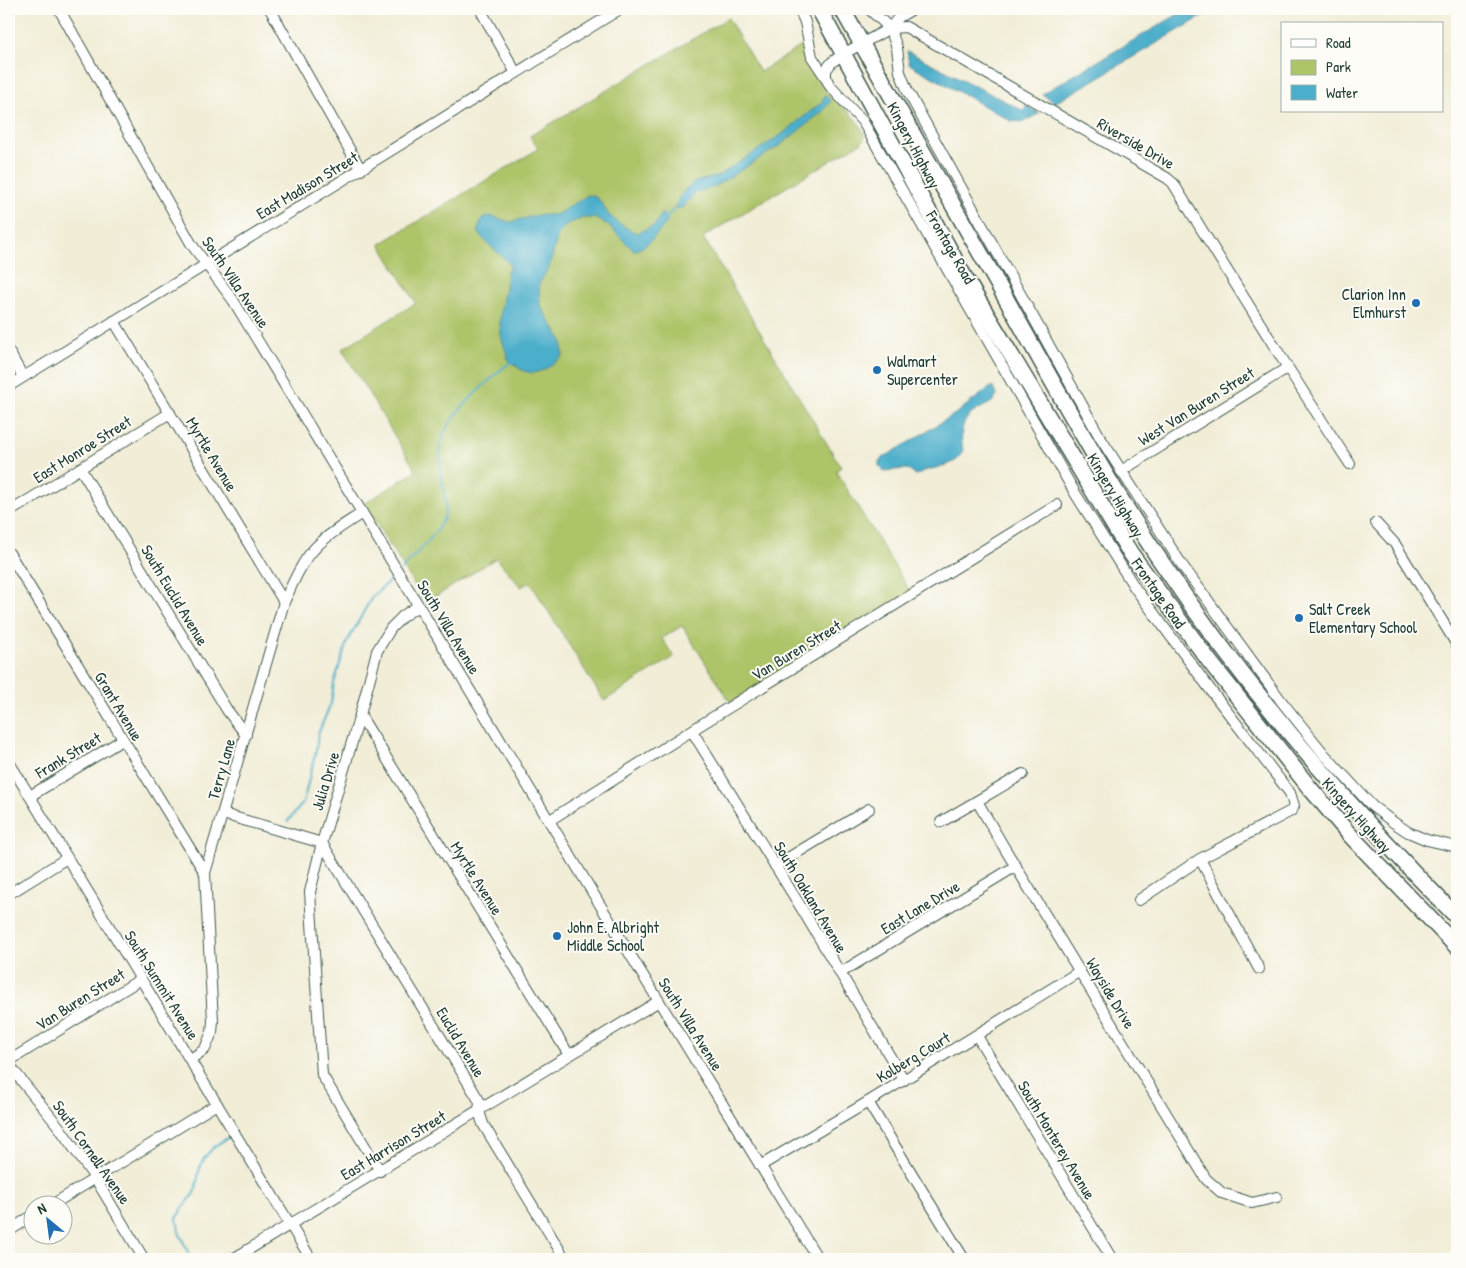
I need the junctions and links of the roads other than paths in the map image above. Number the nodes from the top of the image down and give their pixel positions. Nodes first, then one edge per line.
1 (58, 9) edge
2 (270, 9) edge
3 (480, 9) edge
4 (620, 9) edge
5 (799, 9) edge
6 (819, 9) edge
7 (842, 9) edge
8 (869, 9) edge
9 (913, 9) edge
10 (890, 28) junction
11 (862, 43) junction
12 (845, 53) junction
13 (516, 73) junction
14 (826, 78) junction
15 (361, 170) junction
16 (207, 264) junction
17 (114, 321) junction
18 (9, 352) edge
19 (1287, 368) junction
20 (23, 377) junction
21 (9, 386) edge
22 (170, 413) junction
23 (1350, 464) dead end
24 (80, 468) junction
25 (1121, 471) junction
26 (1057, 505) dead end
27 (9, 512) edge
28 (362, 513) junction
29 (1376, 523) dead end
30 (9, 553) edge
31 (284, 602) junction
32 (418, 606) junction
33 (1457, 644) edge
34 (360, 715) junction
35 (692, 731) junction
36 (246, 735) junction
37 (122, 740) junction
38 (9, 762) edge
39 (1023, 774) dead end
40 (30, 796) junction
41 (977, 801) junction
42 (868, 809) dead end
43 (223, 814) junction
44 (550, 820) junction
45 (941, 822) dead end
46 (322, 843) junction
47 (1457, 847) edge
48 (67, 858) junction
49 (1200, 859) junction
50 (774, 866) junction
51 (1016, 866) junction
52 (205, 873) junction
53 (9, 894) edge
54 (1139, 900) dead end
55 (1457, 917) edge
56 (1457, 948) edge
57 (1259, 969) dead end
58 (1080, 971) junction
59 (840, 973) junction
60 (141, 979) junction
61 (659, 1001) junction
62 (976, 1036) junction
63 (569, 1055) junction
64 (191, 1059) junction
65 (9, 1061) edge
66 (9, 1065) edge
67 (904, 1080) junction
68 (868, 1102) junction
69 (217, 1104) junction
70 (479, 1111) junction
71 (760, 1166) junction
72 (380, 1170) junction
73 (95, 1178) junction
74 (66, 1196) edge
75 (1277, 1198) dead end
76 (22, 1223) edge
77 (290, 1224) junction
78 (9, 1231) edge
79 (144, 1259) edge
80 (233, 1259) edge
81 (311, 1259) edge
82 (565, 1259) edge
83 (818, 1259) edge
84 (964, 1259) edge
85 (1112, 1259) edge

1 - 16 street, South Villa Avenue
2 - 15 street
3 - 13 street
4 - 13 street, East Madison Street
5 - 14 street, Frontage Road
6 - 12 highway, Kingery Highway
7 - 11 highway, Kingery Highway
8 - 10 street
9 - 10 street
10 - 11 street
10 - 19 street, Riverside Drive
10 - 25 street
11 - 12 street
11 - 55 highway, Kingery Highway
12 - 14 street
12 - 56 highway, Kingery Highway
13 - 15 street, East Madison Street
14 - 49 street, Frontage Road
15 - 16 street, East Madison Street
16 - 17 street, East Madison Street
16 - 28 street, South Villa Avenue
17 - 20 street, East Madison Street
17 - 22 street, Myrtle Avenue
18 - 20 street
19 - 23 street, Riverside Drive
19 - 25 street, West Van Buren Street
20 - 21 street, East Madison Street
22 - 24 street, East Monroe Street
22 - 31 street, Myrtle Avenue
24 - 27 street, East Monroe Street
24 - 36 street, South Euclid Avenue
25 - 47 street
26 - 35 street, Van Buren Street
28 - 31 street, Terry Lane
28 - 32 street, South Villa Avenue
29 - 33 street
30 - 37 street, Grant Avenue
31 - 36 street, Terry Lane
32 - 34 street, Julia Drive
32 - 44 street, South Villa Avenue
34 - 46 street, Julia Drive
34 - 63 street, Myrtle Avenue
35 - 44 street, Van Buren Street
35 - 50 street, South Oakland Avenue
36 - 43 street, Terry Lane
37 - 40 street, Frank Street
37 - 52 street, Grant Avenue
38 - 40 street, South Summit Avenue
39 - 41 street
40 - 48 street, South Summit Avenue
41 - 45 street
41 - 51 street, Wayside Drive
42 - 50 street
43 - 46 street
43 - 52 street, Terry Lane
44 - 61 street, South Villa Avenue
46 - 70 street, Euclid Avenue
46 - 72 street, Julia Drive
48 - 53 street
48 - 60 street, South Summit Avenue
49 - 54 street, Frontage Road
49 - 57 street
50 - 59 street, South Oakland Avenue
51 - 58 street, Wayside Drive
51 - 59 street, East Lane Drive
52 - 64 street, Terry Lane
58 - 62 street, Kolberg Court
58 - 75 street, Wayside Drive
59 - 67 street, South Oakland Avenue
60 - 64 street, South Summit Avenue
60 - 65 street, Van Buren Street
61 - 63 street, East Harrison Street
61 - 71 street, South Villa Avenue
62 - 67 street, Kolberg Court
62 - 85 street, South Monterey Avenue
63 - 70 street, East Harrison Street
64 - 69 street, South Summit Avenue
66 - 73 street, South Cornell Avenue
67 - 68 street, Kolberg Court
68 - 71 street, Kolberg Court
68 - 84 street
69 - 73 street
69 - 77 street, South Summit Avenue
70 - 72 street, East Harrison Street
70 - 82 street, Euclid Avenue
71 - 83 street, South Villa Avenue
72 - 77 street, East Harrison Street
73 - 74 street
73 - 79 street, South Cornell Avenue
76 - 78 street
77 - 80 street, East Harrison Street
77 - 81 street, South Summit Avenue

